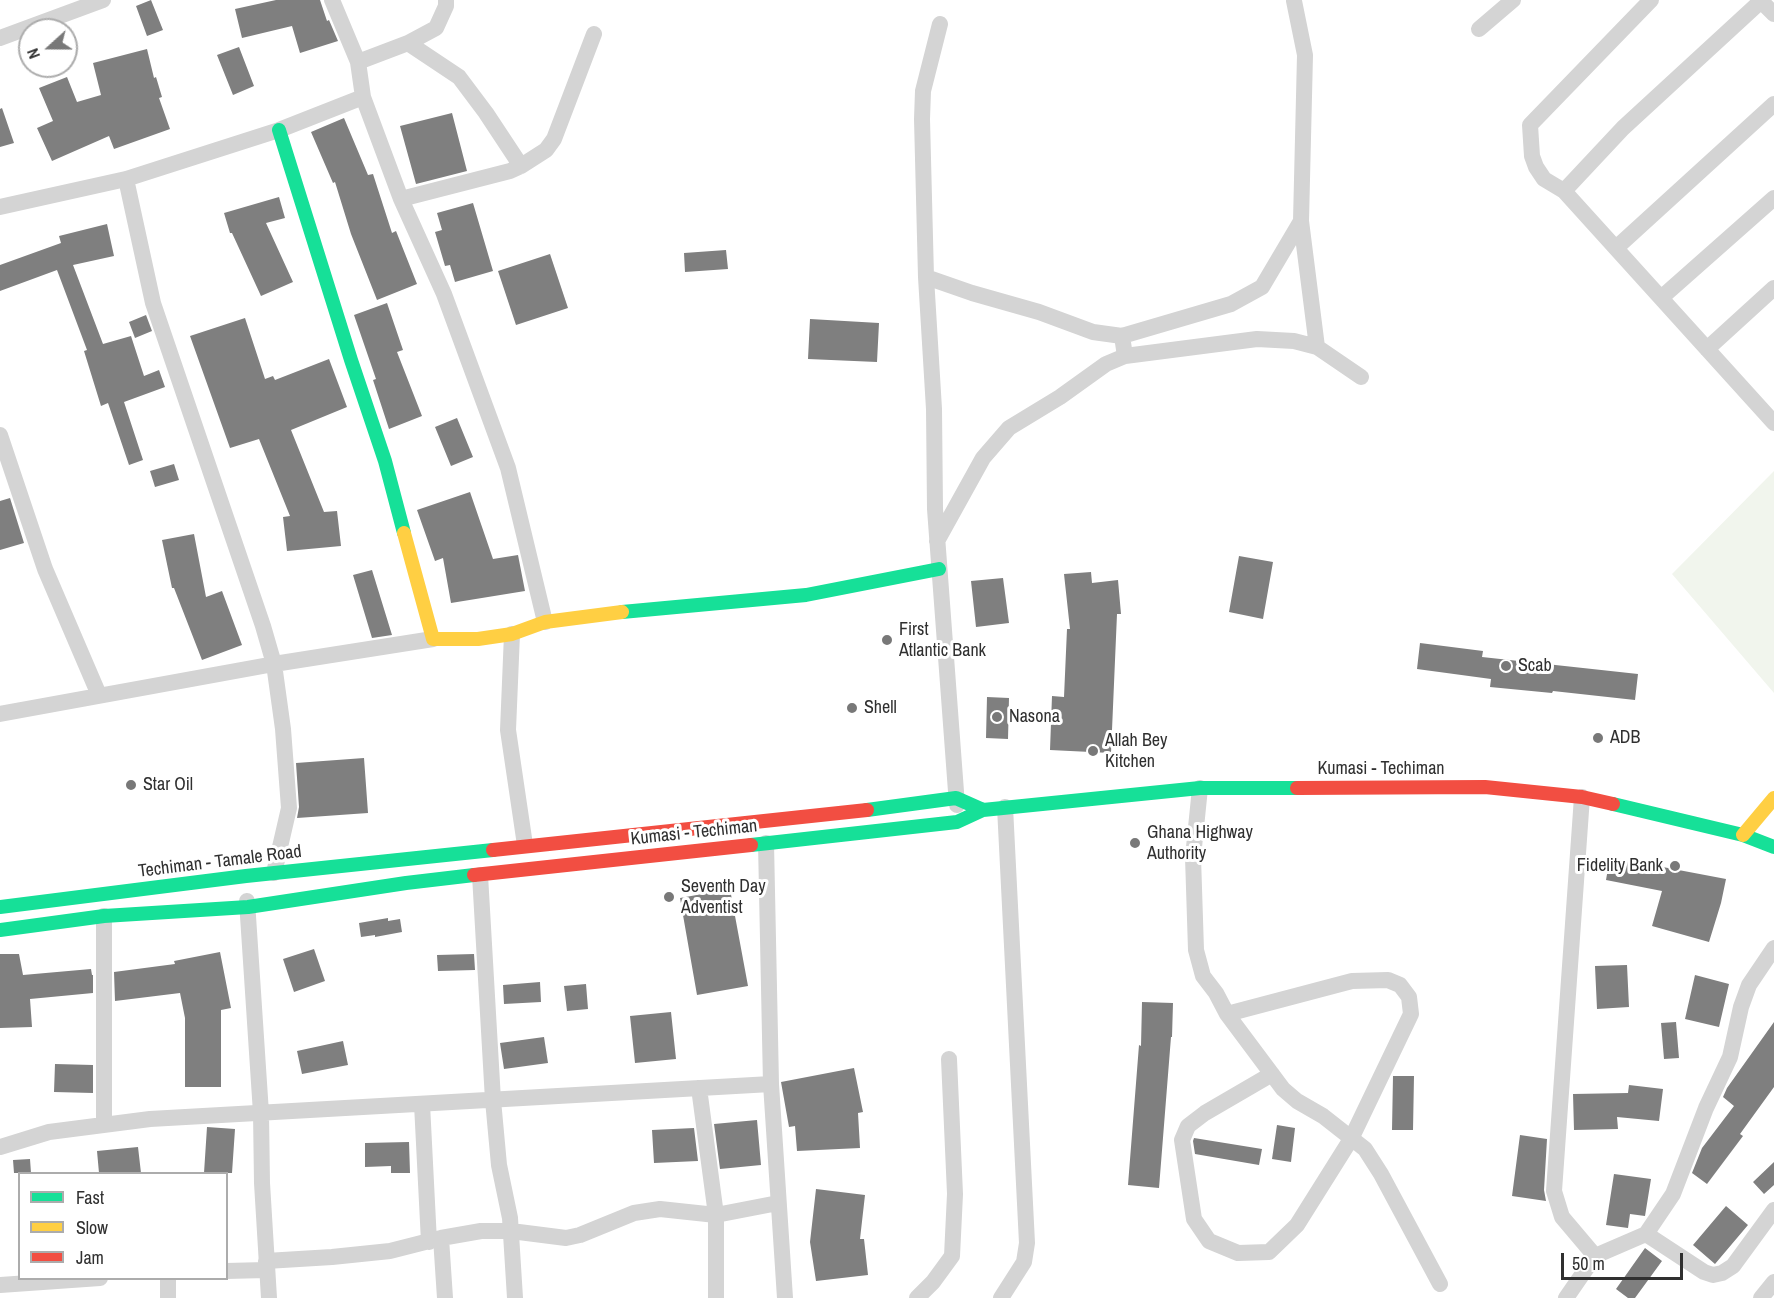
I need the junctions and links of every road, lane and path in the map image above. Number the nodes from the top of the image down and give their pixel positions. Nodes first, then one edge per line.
1 (103, 0) edge
2 (332, 0) edge
3 (446, 0) edge
4 (1513, 0) edge
5 (1651, 0) edge
6 (1294, 1) edge
7 (1760, 1) edge
8 (1774, 14) edge
9 (940, 24) dead end
10 (1479, 29) dead end
11 (594, 34) dead end
12 (0, 38) edge
13 (408, 43) junction
14 (358, 62) junction
15 (363, 97) junction
16 (1774, 104) edge
17 (279, 130) junction
18 (521, 166) junction
19 (126, 180) junction
20 (1564, 191) junction
21 (1774, 198) edge
22 (401, 199) junction
23 (0, 207) edge
24 (1301, 221) junction
25 (1616, 248) junction
26 (926, 278) junction
27 (1774, 288) edge
28 (1661, 298) junction
29 (1122, 336) junction
30 (1317, 347) junction
31 (1707, 349) junction
32 (1125, 356) junction
33 (1361, 377) dead end
34 (1774, 423) edge
35 (0, 435) edge
36 (937, 541) junction
37 (939, 569) junction
38 (545, 622) junction
39 (512, 634) junction
40 (433, 639) junction
41 (274, 664) junction
42 (99, 695) junction
43 (0, 714) edge
44 (1200, 788) junction
45 (1582, 796) junction
46 (957, 798) junction
47 (1774, 798) edge
48 (1005, 807) junction
49 (983, 810) junction
50 (957, 822) junction
51 (1743, 836) junction
52 (766, 843) junction
53 (525, 845) junction
54 (1774, 847) edge
55 (445, 856) joint
56 (274, 873) junction
57 (480, 875) junction
58 (246, 876) junction
59 (73, 898) junction
60 (248, 906) junction
61 (0, 907) edge
62 (104, 916) junction
63 (77, 921) junction
64 (0, 930) edge
65 (1774, 948) edge
66 (1227, 1014) junction
67 (949, 1059) dead end
68 (1272, 1074) junction
69 (771, 1084) junction
70 (699, 1088) junction
71 (493, 1100) junction
72 (422, 1104) junction
73 (261, 1113) junction
74 (104, 1125) junction
75 (1351, 1139) junction
76 (0, 1147) edge
77 (778, 1203) junction
78 (1774, 1210) edge
79 (716, 1215) junction
80 (511, 1231) junction
81 (1646, 1234) junction
82 (435, 1240) junction
83 (1595, 1256) junction
84 (266, 1265) junction
85 (228, 1271) edge
86 (71, 1280) edge
87 (168, 1280) edge
88 (1774, 1282) edge
89 (1440, 1284) dead end
90 (0, 1285) edge
91 (168, 1298) edge
92 (269, 1298) edge
93 (445, 1298) edge
94 (515, 1298) edge
95 (716, 1298) edge
96 (785, 1298) edge
97 (917, 1298) edge
98 (1001, 1298) edge
99 (1566, 1298) edge
100 (1761, 1298) edge

1 - 12 street
2 - 14 street
3 - 13 street
4 - 10 street
5 - 20 street
6 - 24 street
7 - 8 street
7 - 20 street
9 - 26 street
11 - 18 street
13 - 14 street
13 - 18 street
14 - 15 street
15 - 17 street
15 - 22 street
16 - 25 street
17 - 19 street
17 - 40 main road
18 - 22 street
19 - 23 street
19 - 41 street
20 - 25 street
21 - 28 street
22 - 38 street
24 - 29 street
24 - 30 street
25 - 28 street
26 - 29 street
26 - 36 street
27 - 31 street
28 - 31 street
29 - 32 street
30 - 32 street
30 - 33 street
31 - 34 street
32 - 36 street
35 - 42 street
36 - 37 street
37 - 38 main road
37 - 46 street
38 - 39 main road
39 - 40 main road
39 - 53 street
40 - 41 street
41 - 42 street
41 - 56 street
42 - 43 street
44 - 45 main road, Kumasi - Techiman
44 - 48 main road, Kumasi - Techiman
44 - 66 street
45 - 51 main road, Kumasi - Techiman
45 - 83 street
46 - 49 main road
46 - 50 street
46 - 53 main road, Kumasi - Techiman
47 - 51 main road
48 - 49 main road, Kumasi - Techiman
48 - 98 street
49 - 50 main road, Kumasi - Techiman
50 - 52 main road, Kumasi - Techiman
51 - 54 main road, Kumasi - Techiman
52 - 57 main road, Kumasi - Techiman
52 - 69 street
53 - 55 main road, Kumasi - Techiman
55 - 56 main road, Techiman - Tamale Road
56 - 58 main road, Techiman - Tamale Road
57 - 60 main road, Kumasi - Techiman
57 - 71 street
58 - 59 main road, Techiman - Tamale Road
58 - 60 street
59 - 61 main road, Techiman - Tamale Road
59 - 63 main road
60 - 62 main road
60 - 73 street
62 - 63 main road
62 - 74 street
63 - 64 main road
65 - 81 street
66 - 68 street
66 - 75 street
67 - 97 street
68 - 75 street
68 - 75 street
69 - 70 street
69 - 77 street
70 - 71 street
70 - 79 street
71 - 72 street
71 - 80 street
72 - 73 street
72 - 82 street
73 - 74 street
73 - 84 street
74 - 76 street
75 - 89 street
77 - 79 street
77 - 96 street
78 - 81 street
79 - 80 street
79 - 95 street
80 - 82 street
80 - 94 street
81 - 83 street
82 - 84 street
82 - 93 street
83 - 99 street
84 - 85 street
84 - 92 street
86 - 90 street
87 - 91 street
88 - 100 street

